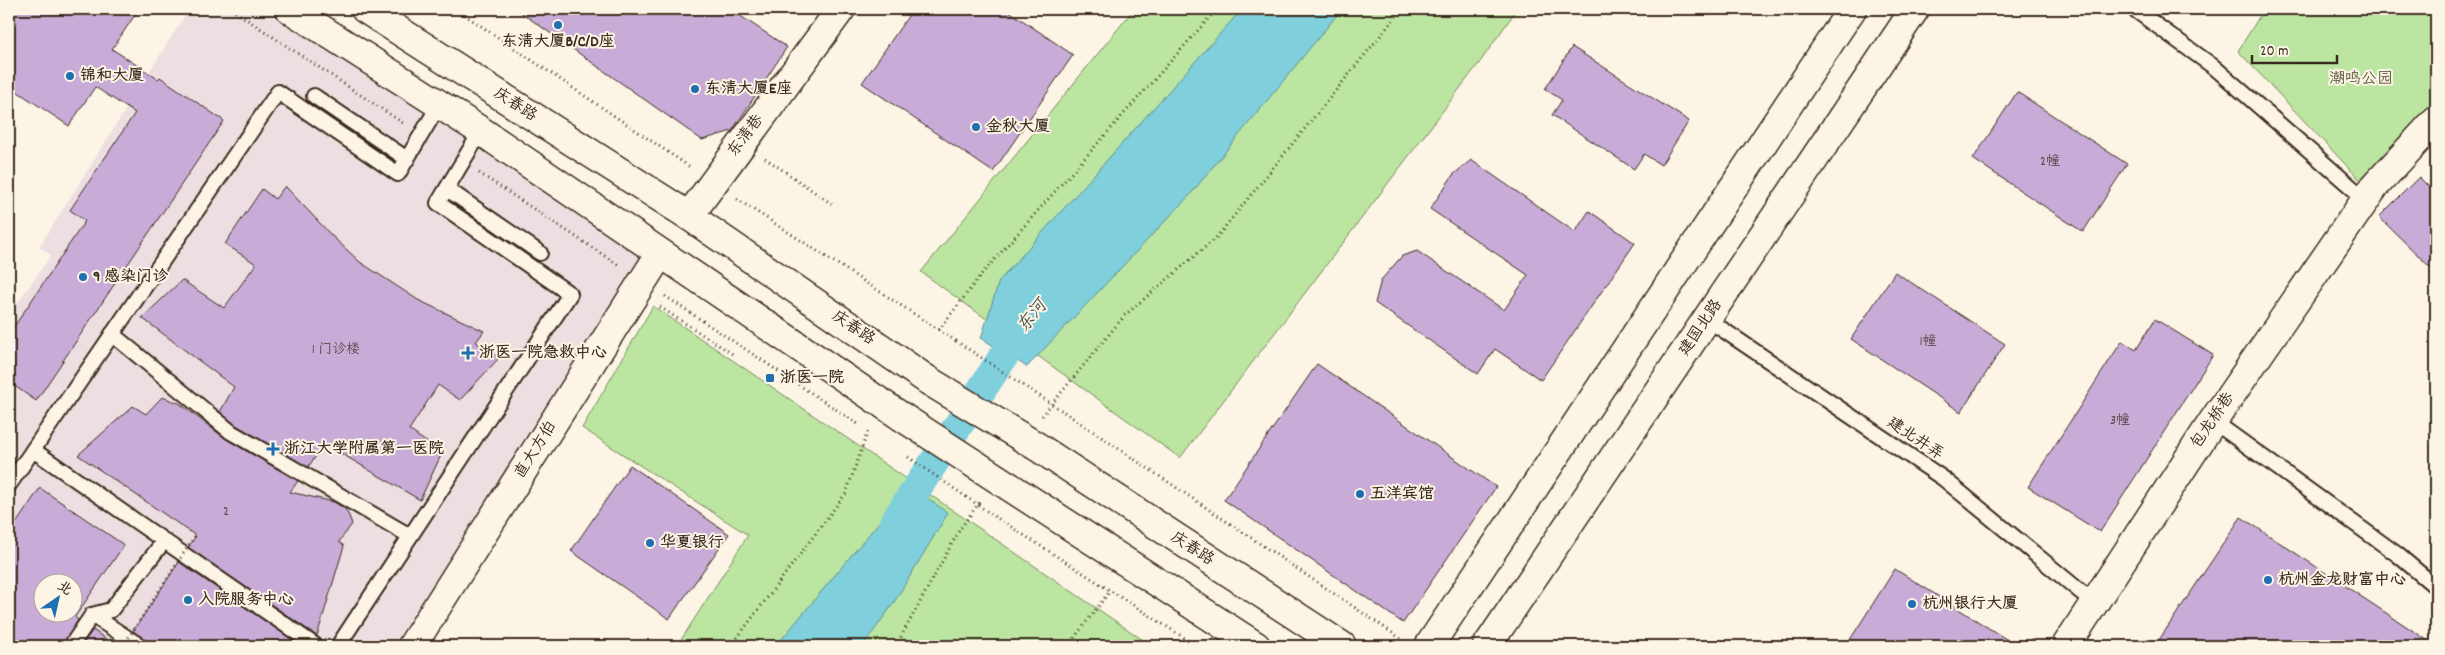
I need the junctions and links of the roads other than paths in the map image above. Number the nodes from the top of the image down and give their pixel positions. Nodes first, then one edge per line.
1 (290, 9) edge
2 (365, 9) edge
3 (841, 9) edge
4 (1852, 9) edge
5 (1915, 9) edge
6 (2134, 9) edge
7 (314, 96) dead end
8 (439, 105) junction
9 (2436, 120) edge
10 (481, 131) junction
11 (407, 159) junction
12 (447, 189) junction
13 (2366, 200) junction
14 (689, 216) junction
15 (540, 253) dead end
16 (660, 254) junction
17 (1707, 319) junction
18 (112, 334) junction
19 (2213, 421) junction
20 (32, 450) junction
21 (9, 485) edge
22 (410, 536) junction
23 (164, 541) junction
24 (2436, 587) edge
25 (2093, 602) junction
26 (92, 615) junction
27 (1416, 643) edge
28 (71, 646) edge
29 (140, 646) edge
30 (316, 646) edge
31 (338, 646) edge
32 (412, 646) edge
33 (1256, 646) edge
34 (1342, 646) edge
35 (1487, 646) edge
36 (2066, 646) edge

1 - 8 main road
2 - 14 main road, 庆春路
3 - 14 main road, 东清巷
4 - 27 main road
5 - 17 main road, 建国北路
6 - 13 lane
7 - 11 lane
8 - 10 main road
8 - 11 lane
9 - 13 main road, 包龙桥巷
10 - 12 lane
10 - 16 main road
11 - 18 lane
12 - 15 lane
12 - 22 lane
13 - 19 main road, 包龙桥巷
14 - 34 main road, 庆春路, bridge
16 - 32 main road, 直大方伯
16 - 33 main road, bridge
17 - 25 lane, 建北井弄
17 - 35 main road, 建国北路
18 - 20 lane
18 - 22 lane
19 - 24 lane
19 - 25 main road, 包龙桥巷
20 - 21 lane
20 - 23 lane
22 - 31 lane
23 - 26 lane
23 - 30 lane
25 - 36 main road, 包龙桥巷
26 - 28 lane
26 - 29 lane

